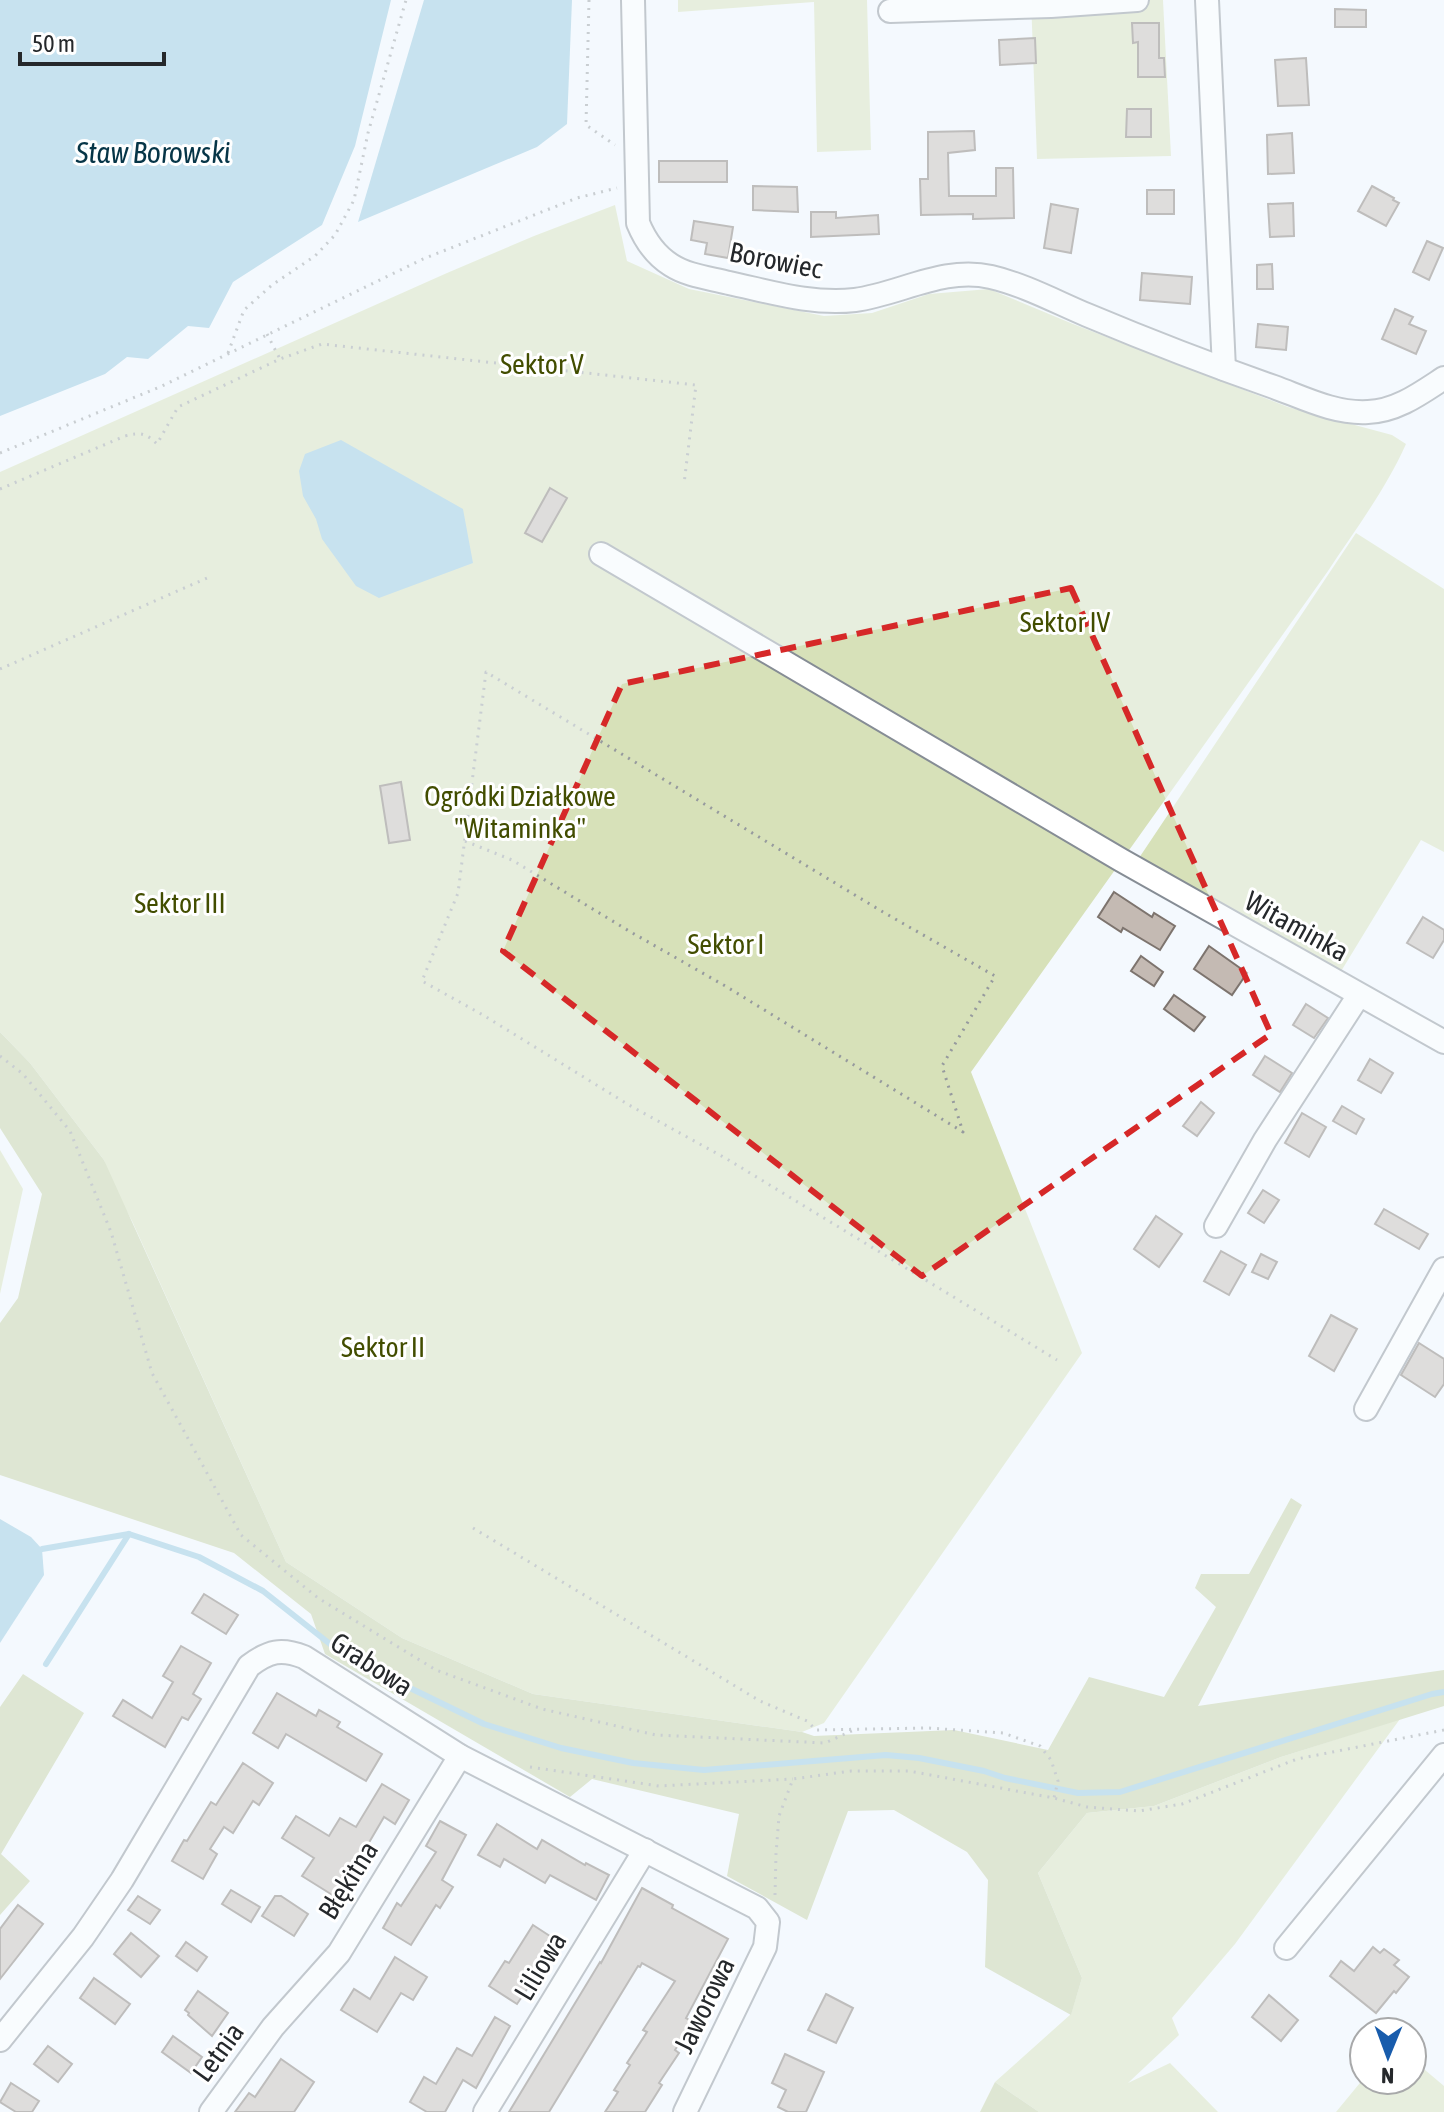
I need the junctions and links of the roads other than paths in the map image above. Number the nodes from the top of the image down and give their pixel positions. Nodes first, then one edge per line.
1 (633, 0) edge
2 (1137, 0) edge
3 (1207, 0) edge
4 (890, 11) dead end
5 (1224, 369) junction
6 (1444, 378) edge
7 (601, 554) dead end
8 (1359, 995) junction
9 (1444, 1042) edge
10 (1216, 1226) dead end
11 (1444, 1269) edge
12 (1366, 1409) dead end
13 (1444, 1755) edge
14 (460, 1756) junction
15 (645, 1850) junction
16 (768, 1922) joint
17 (1286, 1948) dead end
18 (273, 2027) joint
19 (0, 2040) edge
20 (211, 2112) edge
21 (485, 2112) edge
22 (685, 2112) edge

1 - 5 street, Borowiec
2 - 4 street
3 - 5 street
5 - 6 street, Borowiec
7 - 8 street, Witaminka
8 - 9 street, Witaminka
8 - 10 street
11 - 12 street
13 - 17 street
14 - 15 street, Grabowa
14 - 18 street, Błękitna
14 - 19 street, Grabowa
15 - 16 street, Grabowa
15 - 21 street, Liliowa
16 - 22 street, Jaworowa
18 - 20 street, Letnia

